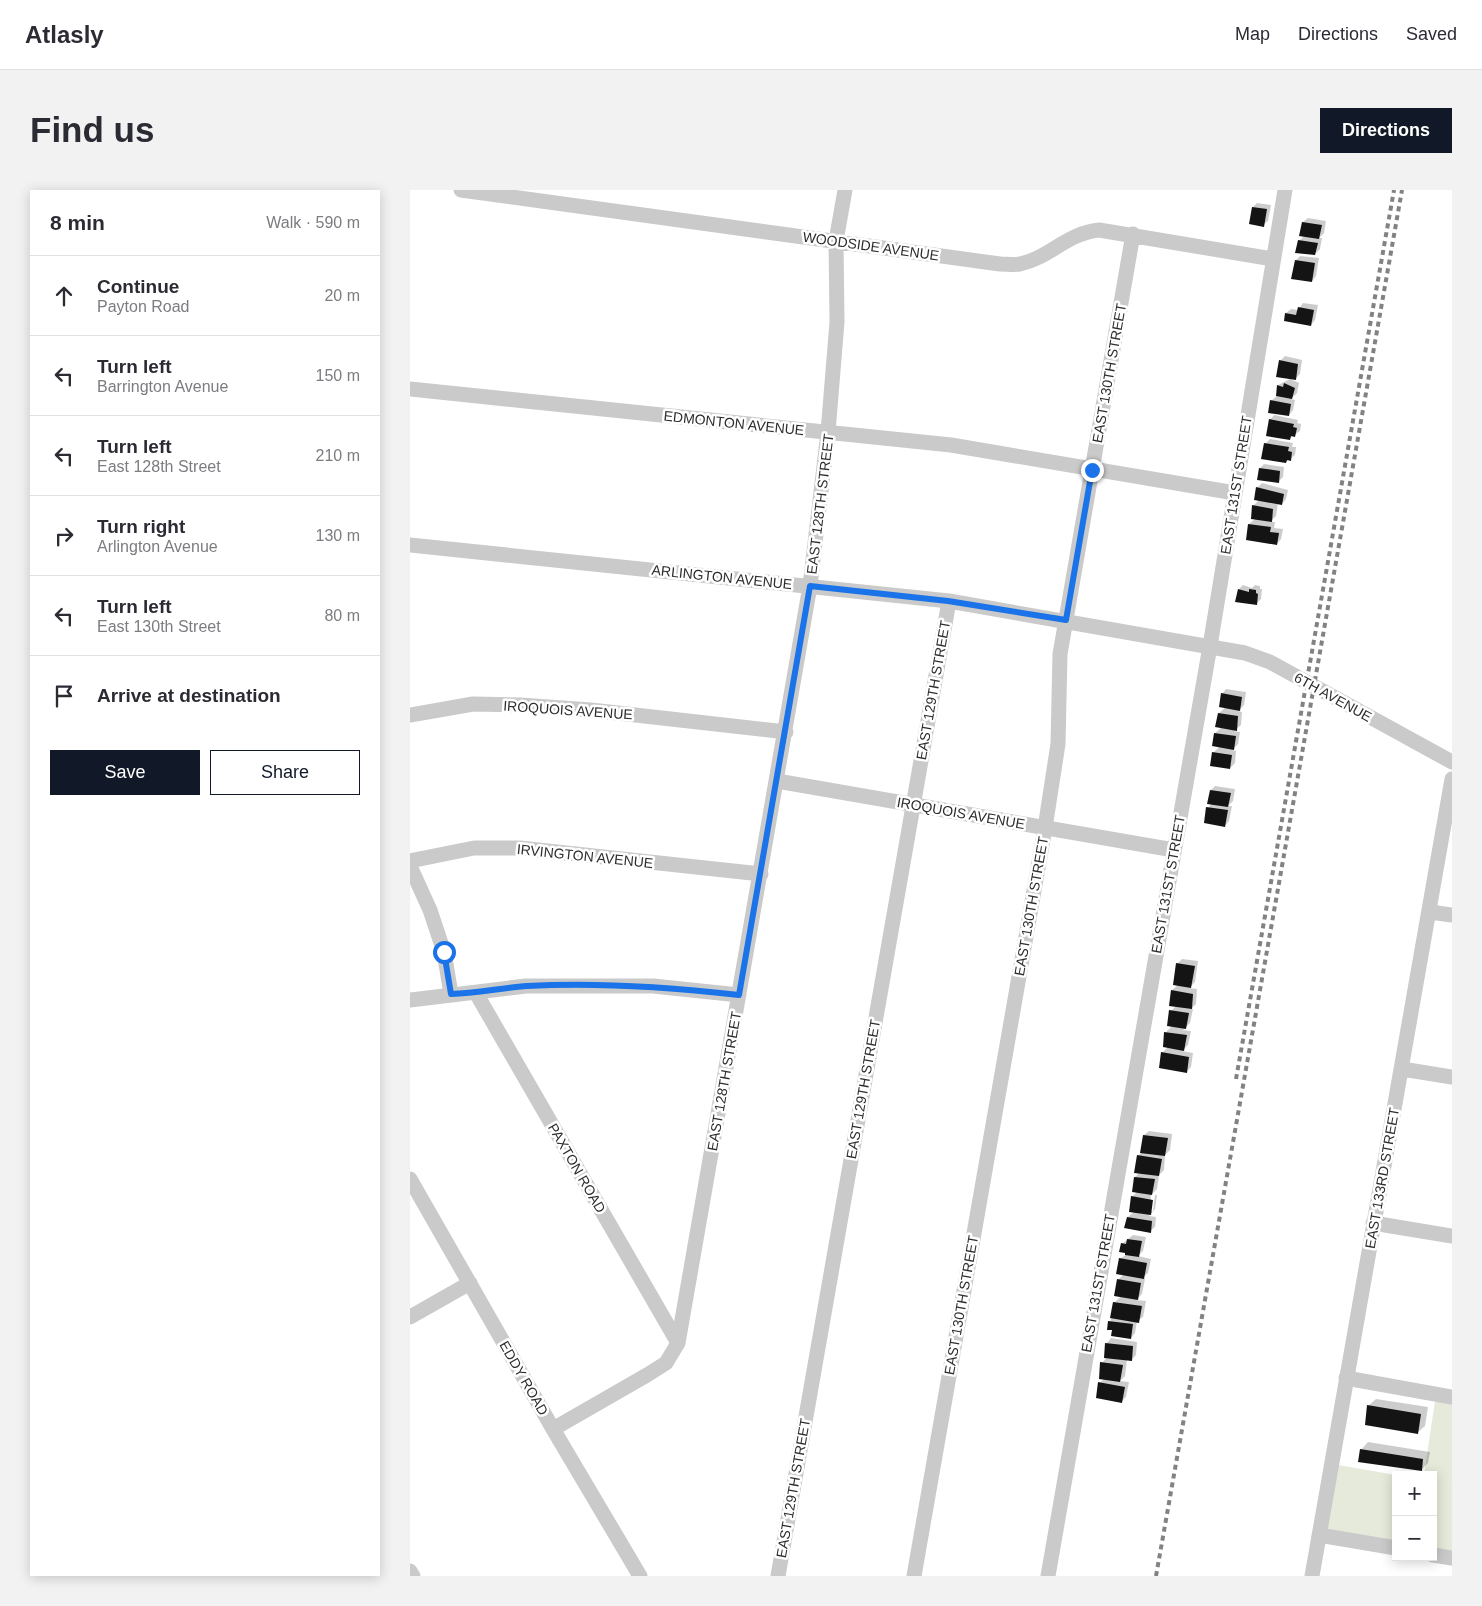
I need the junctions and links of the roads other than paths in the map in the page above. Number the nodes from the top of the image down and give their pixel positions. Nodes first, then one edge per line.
1 (461, 190) edge
2 (845, 190) edge
3 (1285, 190) edge
4 (1133, 234) junction
5 (836, 241) junction
6 (1273, 259) junction
7 (410, 390) edge
8 (828, 432) junction
9 (1092, 470) junction
10 (1235, 493) junction
11 (410, 545) edge
12 (810, 586) junction
13 (948, 601) junction
14 (1066, 620) junction
15 (1210, 646) junction
16 (410, 715) edge
17 (786, 732) junction
18 (1452, 762) edge
19 (1452, 779) edge
20 (777, 780) junction
21 (913, 804) junction
22 (1045, 828) junction
23 (1174, 850) junction
24 (410, 861) edge
25 (410, 866) edge
26 (761, 874) junction
27 (1430, 912) junction
28 (1452, 916) edge
29 (476, 993) junction
30 (451, 994) junction
31 (739, 995) junction
32 (410, 1000) edge
33 (1402, 1069) junction
34 (1452, 1077) edge
35 (410, 1179) edge
36 (1373, 1223) junction
37 (1452, 1236) edge
38 (470, 1283) junction
39 (410, 1317) edge
40 (678, 1343) junction
41 (1346, 1378) junction
42 (1452, 1397) edge
43 (553, 1429) junction
44 (1319, 1535) junction
45 (1392, 1547) edge
46 (1437, 1556) edge
47 (1452, 1558) edge
48 (410, 1571) edge
49 (413, 1576) edge
50 (640, 1576) edge
51 (778, 1576) edge
52 (914, 1576) edge
53 (1048, 1576) edge
54 (1312, 1576) edge

1 - 5 street, WOODSIDE AVENUE
2 - 5 street, EAST 128TH STREET
3 - 6 street, EAST 131ST STREET
4 - 5 street, WOODSIDE AVENUE
4 - 6 street, WOODSIDE AVENUE
4 - 9 street, EAST 130TH STREET
5 - 8 street, EAST 128TH STREET
6 - 10 street, EAST 131ST STREET
7 - 8 street, EDMONTON AVENUE
8 - 9 street, EDMONTON AVENUE
8 - 12 street, EAST 128TH STREET
9 - 10 street, EDMONTON AVENUE
9 - 14 street, EAST 130TH STREET
10 - 15 street, EAST 131ST STREET
11 - 12 street, ARLINGTON AVENUE
12 - 13 street, ARLINGTON AVENUE
12 - 17 street, EAST 128TH STREET
13 - 14 street, ARLINGTON AVENUE
13 - 21 street, EAST 129TH STREET
14 - 15 street, ARLINGTON AVENUE
14 - 22 street, EAST 130TH STREET
15 - 18 street, 6TH AVENUE
15 - 23 street, EAST 131ST STREET
16 - 17 street, IROQUOIS AVENUE
17 - 20 street, EAST 128TH STREET
19 - 27 street, EAST 133RD STREET
20 - 21 street, IROQUOIS AVENUE
20 - 26 street, EAST 128TH STREET
21 - 22 street, IROQUOIS AVENUE
21 - 51 street, EAST 129TH STREET
22 - 23 street, IROQUOIS AVENUE
22 - 52 street, EAST 130TH STREET
23 - 53 street, EAST 131ST STREET
24 - 26 street, IRVINGTON AVENUE
25 - 30 street
26 - 31 street, EAST 128TH STREET
27 - 28 street
27 - 33 street, EAST 133RD STREET
29 - 30 street
29 - 31 street
29 - 40 street, PAXTON ROAD
30 - 32 street
31 - 40 street, EAST 128TH STREET
33 - 34 street
33 - 36 street, EAST 133RD STREET
35 - 38 street, EDDY ROAD
36 - 37 street
36 - 41 street, EAST 133RD STREET
38 - 39 street
38 - 43 street, EDDY ROAD
40 - 43 street, EAST 128TH STREET
41 - 42 street
41 - 44 street, EAST 133RD STREET
43 - 50 street, EDDY ROAD
44 - 45 street
44 - 54 street, EAST 133RD STREET
46 - 47 street
48 - 49 street

